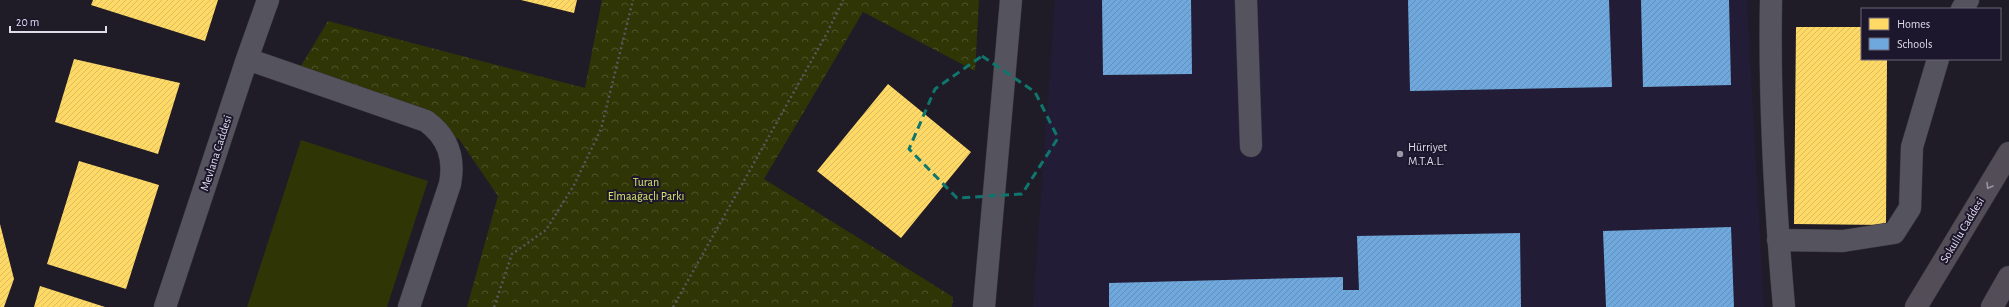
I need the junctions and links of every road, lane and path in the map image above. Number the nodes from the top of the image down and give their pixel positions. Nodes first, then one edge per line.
1 (268, 0) edge
2 (633, 0) edge
3 (843, 0) edge
4 (1011, 0) edge
5 (1246, 0) edge
6 (1771, 0) edge
7 (247, 59) junction
8 (1938, 60) edge
9 (1251, 146) dead end
10 (2009, 153) edge
11 (1778, 240) junction
12 (2009, 277) edge
13 (165, 307) edge
14 (409, 307) edge
15 (494, 307) edge
16 (673, 307) edge
17 (984, 307) edge
18 (1784, 307) edge
19 (1916, 307) edge
20 (1992, 307) edge

1 - 7 street, Mevlana Caddesi
2 - 15 path
3 - 16 path
4 - 17 street
5 - 9 street
6 - 11 street
7 - 13 street, Mevlana Caddesi
7 - 14 street
8 - 11 street
10 -> 19 main road, Sokullu Caddesi
11 - 18 street
12 - 20 main road

